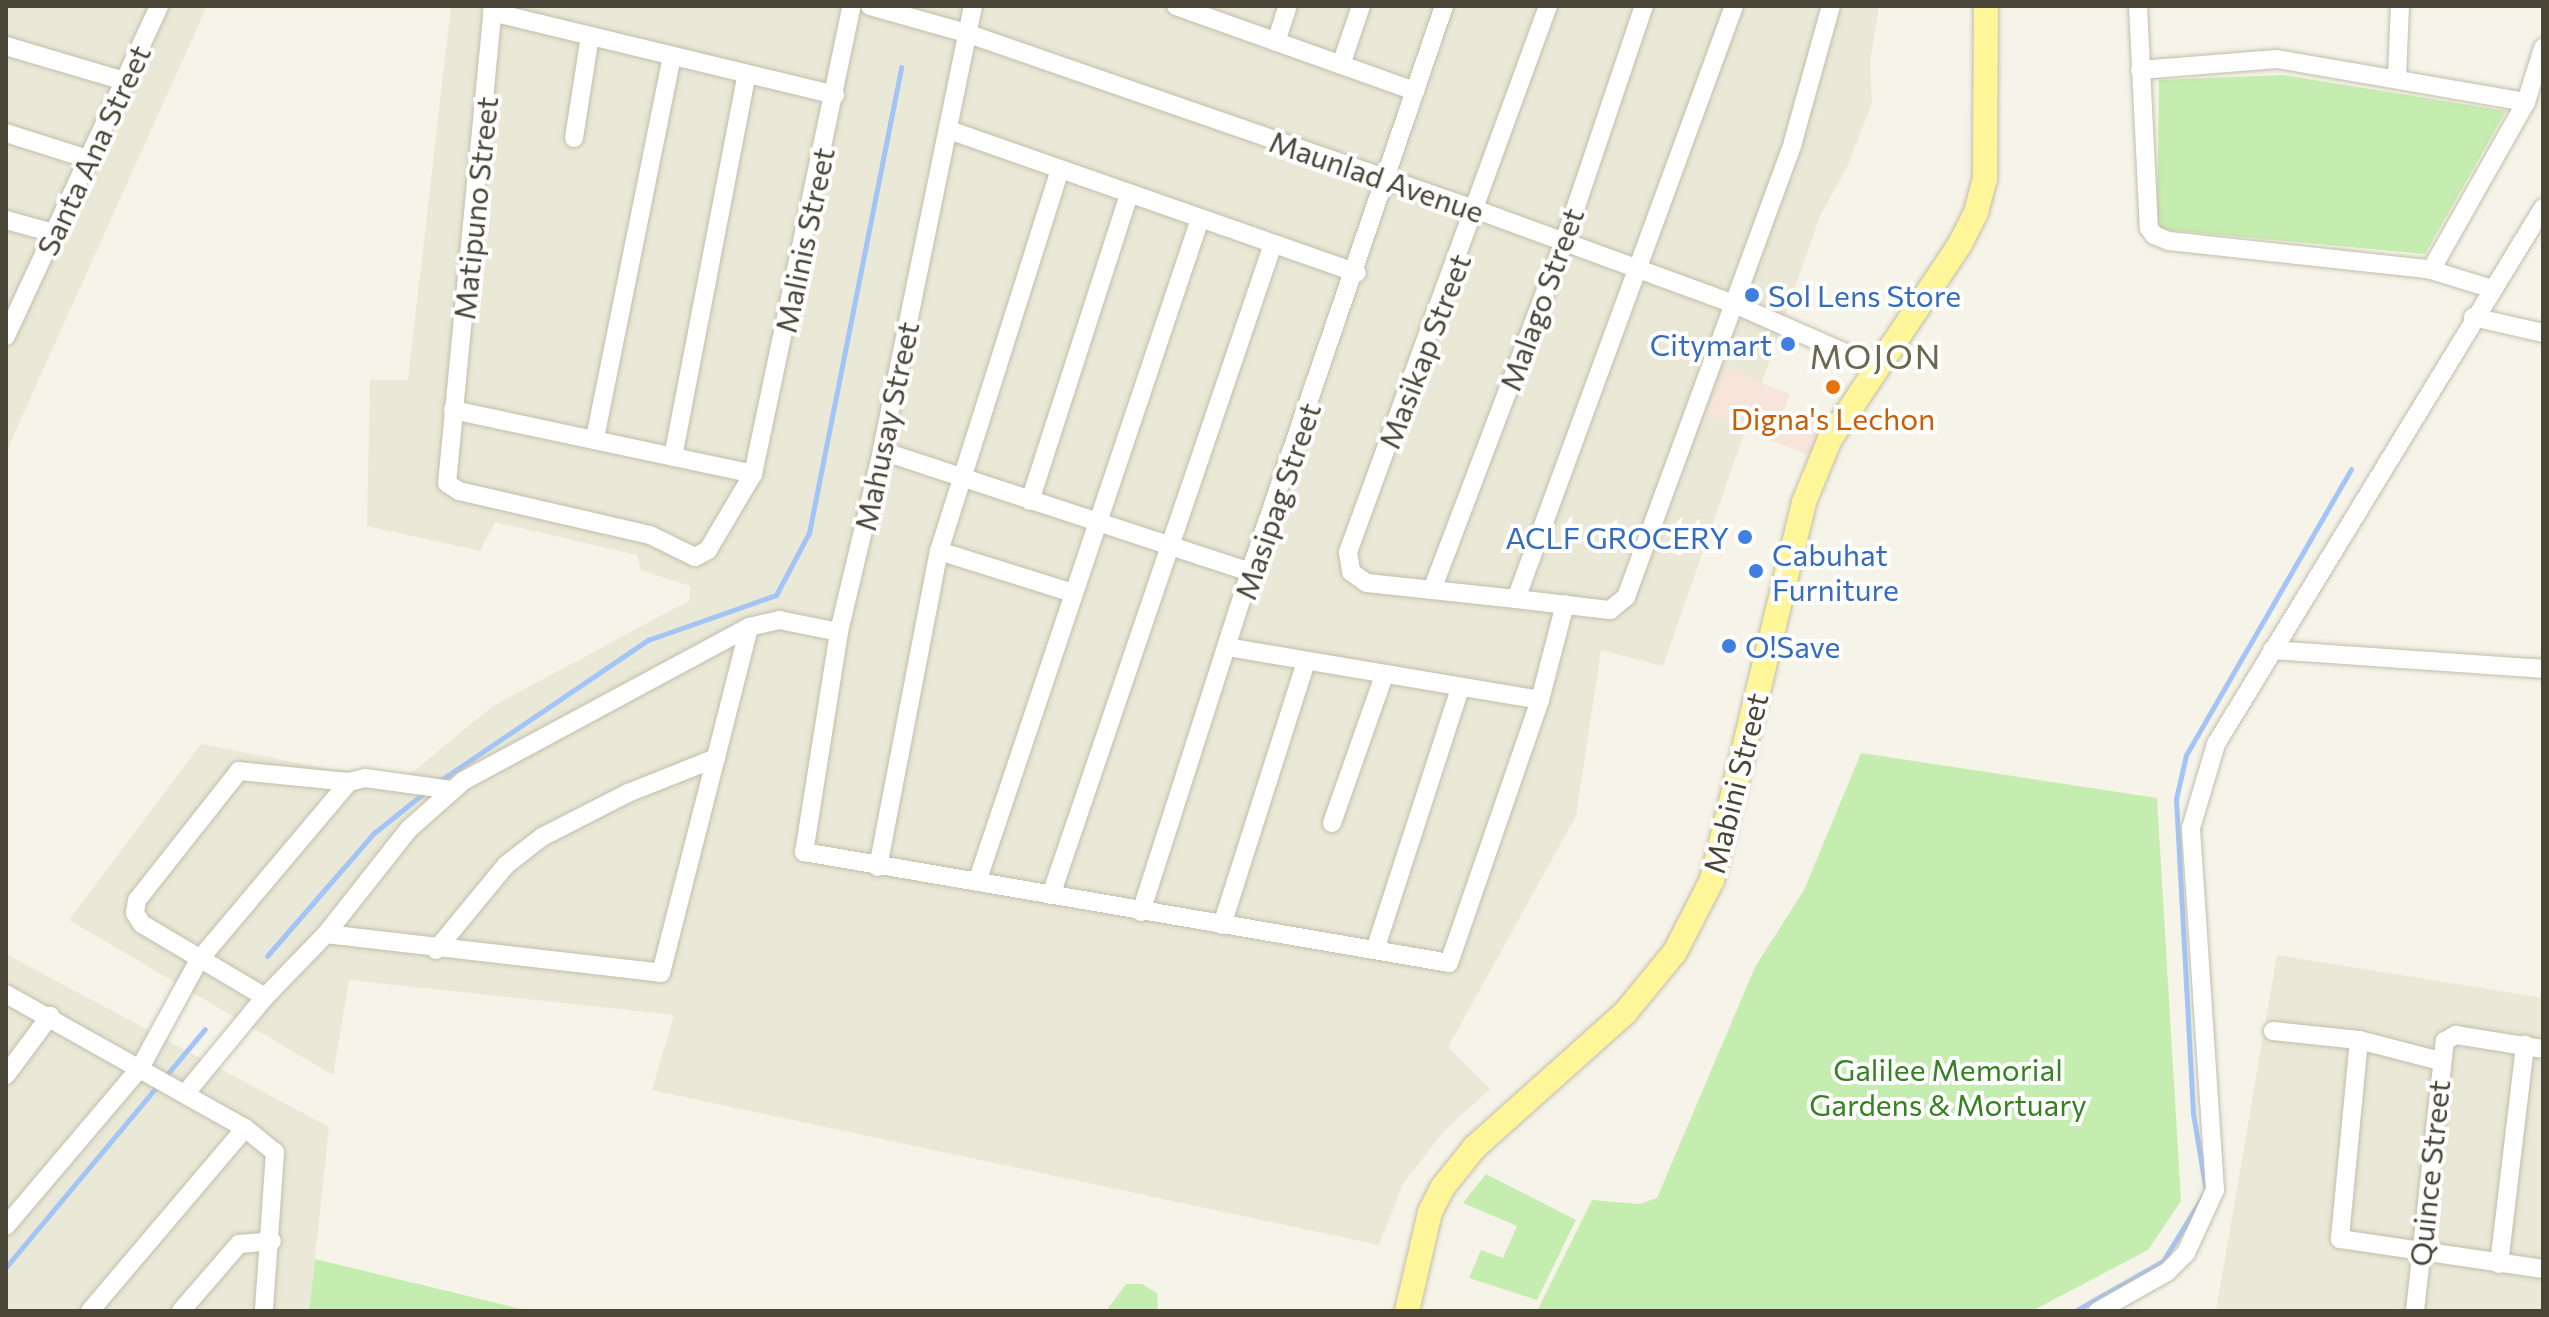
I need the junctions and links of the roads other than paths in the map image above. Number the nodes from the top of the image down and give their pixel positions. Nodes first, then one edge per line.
1 (852, 6) edge
2 (870, 6) edge
3 (973, 6) edge
4 (1176, 6) edge
5 (1288, 6) edge
6 (1361, 6) edge
7 (1444, 6) edge
8 (1548, 6) edge
9 (1644, 6) edge
10 (1734, 6) edge
11 (1831, 6) edge
12 (1986, 6) edge
13 (2138, 6) edge
14 (2400, 6) edge
15 (153, 7) edge
16 (493, 9) edge
17 (1203, 11) edge
18 (966, 33) junction
19 (590, 36) junction
20 (1276, 42) junction
21 (6, 46) edge
22 (2543, 48) edge
23 (672, 56) junction
24 (1341, 65) junction
25 (2140, 70) junction
26 (747, 74) junction
27 (2397, 77) junction
28 (124, 81) junction
29 (1415, 91) junction
30 (835, 95) junction
31 (2526, 102) junction
32 (949, 130) junction
33 (6, 133) edge
34 (574, 138) dead end
35 (88, 159) junction
36 (1060, 170) junction
37 (1386, 180) junction
38 (1129, 194) junction
39 (2543, 208) edge
40 (1477, 210) junction
41 (1200, 219) junction
42 (6, 220) edge
43 (54, 233) junction
44 (1564, 242) junction
45 (1273, 244) junction
46 (1641, 269) junction
47 (2431, 270) junction
48 (1357, 273) junction
49 (2492, 289) junction
50 (1734, 304) junction
51 (13, 306) edge
52 (2473, 317) junction
53 (2543, 333) edge
54 (6, 336) edge
55 (1875, 366) junction
56 (453, 410) junction
57 (595, 438) junction
58 (882, 451) junction
59 (673, 457) junction
60 (753, 474) junction
61 (958, 479) junction
62 (1030, 501) junction
63 (1096, 524) junction
64 (1169, 549) junction
65 (939, 551) junction
66 (1250, 572) junction
67 (1432, 590) junction
68 (1073, 593) junction
69 (1516, 599) junction
70 (1565, 604) junction
71 (749, 627) junction
72 (839, 632) junction
73 (1227, 647) junction
74 (2272, 650) junction
75 (1306, 661) junction
76 (2543, 669) edge
77 (1384, 675) junction
78 (1460, 688) junction
79 (1540, 700) junction
80 (716, 758) junction
81 (349, 782) junction
82 (447, 789) junction
83 (1332, 823) dead end
84 (878, 867) junction
85 (977, 882) junction
86 (1051, 895) junction
87 (1141, 912) junction
88 (1222, 925) junction
89 (326, 934) junction
90 (436, 950) junction
91 (1375, 950) junction
92 (199, 960) junction
93 (6, 994) edge
94 (265, 997) junction
95 (50, 1016) junction
96 (2273, 1031) dead end
97 (2359, 1040) junction
98 (2534, 1047) edge
99 (2440, 1061) junction
100 (148, 1072) junction
101 (6, 1075) edge
102 (179, 1091) junction
103 (245, 1128) junction
104 (6, 1226) edge
105 (272, 1241) junction
106 (2420, 1253) junction
107 (2499, 1264) junction
108 (2543, 1269) edge
109 (90, 1311) edge
110 (181, 1311) edge
111 (264, 1311) edge
112 (1407, 1311) edge
113 (2098, 1311) edge
114 (2415, 1311) edge

1 - 30 street, Malinis Street
2 - 18 street, Maunlad Avenue
3 - 18 street, Mahusay Street
4 - 17 street
5 - 20 street
6 - 24 street
7 - 29 street, Masipag Street
8 - 40 street, Masikap Street
9 - 44 street, Malago Street
10 - 46 street
11 - 50 street, Masikap Street
12 - 55 main road, Mabini Street
13 - 25 street
14 - 27 street
15 - 28 street, Santa Ana Street
16 - 19 street
16 - 56 street, Matipuno Street
17 - 20 street
18 - 32 street, Mahusay Street
18 - 37 street, Maunlad Avenue
19 - 23 street
19 - 34 street
20 - 24 street
21 - 28 street
22 - 31 street
23 - 26 street
23 - 57 street
24 - 29 street
25 - 27 street
25 - 47 street
26 - 30 street
26 - 59 street
27 - 31 street
28 - 35 street, Santa Ana Street
29 - 37 street, Masipag Street
30 - 60 street, Malinis Street
31 - 47 street
32 - 36 street
32 - 58 street, Mahusay Street
33 - 35 street
35 - 43 street, Santa Ana Street
36 - 38 street
36 - 61 street
37 - 40 street, Maunlad Avenue
37 - 48 street, Masipag Street
38 - 41 street
38 - 62 street
39 - 49 street
40 - 44 street, Maunlad Avenue
40 - 67 street, Masikap Street
41 - 45 street
41 - 63 street
42 - 43 street
43 - 51 street, Santa Ana Street
44 - 46 street, Maunlad Avenue
44 - 67 street, Malago Street
45 - 48 street
45 - 64 street
46 - 50 street, Maunlad Avenue
46 - 69 street
47 - 49 street
48 - 66 street, Masipag Street
49 - 52 street
50 - 55 street, Maunlad Avenue
50 - 70 street, Masikap Street
51 - 54 street, Santa Ana Street
52 - 53 street
52 - 74 street
55 - 112 main road, Mabini Street
56 - 57 street
56 - 60 street, Matipuno Street
57 - 59 street
58 - 61 street
58 - 72 street, Mahusay Street
59 - 60 street
61 - 62 street
61 - 65 street
62 - 63 street
63 - 64 street
63 - 68 street
64 - 66 street
64 - 86 street
65 - 68 street
65 - 84 street
66 - 73 street, Masipag Street
67 - 69 street, Masikap Street
68 - 85 street
69 - 70 street, Masikap Street
70 - 79 street
71 - 72 street
71 - 80 street
71 - 82 street
72 - 84 street, Mahusay Street
73 - 75 street
73 - 87 street, Masipag Street
74 - 76 street
74 - 113 street
75 - 77 street
75 - 88 street
77 - 78 street
77 - 83 street
78 - 79 street
78 - 91 street
79 - 91 street
80 - 90 street
80 - 90 street
81 - 82 street
81 - 92 street
81 - 92 street
82 - 89 street
84 - 85 street
85 - 86 street
86 - 87 street
87 - 88 street
88 - 91 street
89 - 90 street
89 - 94 street
92 - 94 street
92 - 100 street
93 - 95 street
94 - 102 street
95 - 100 street
95 - 101 street
96 - 97 street
97 - 99 street
97 - 106 street
98 - 99 street, Quince Street
98 - 107 street
99 - 106 street, Quince Street
100 - 102 street
100 - 104 street
102 - 103 street
103 - 105 street
103 - 109 street
105 - 110 street
105 - 111 street
106 - 107 street
106 - 114 street, Quince Street
107 - 108 street

